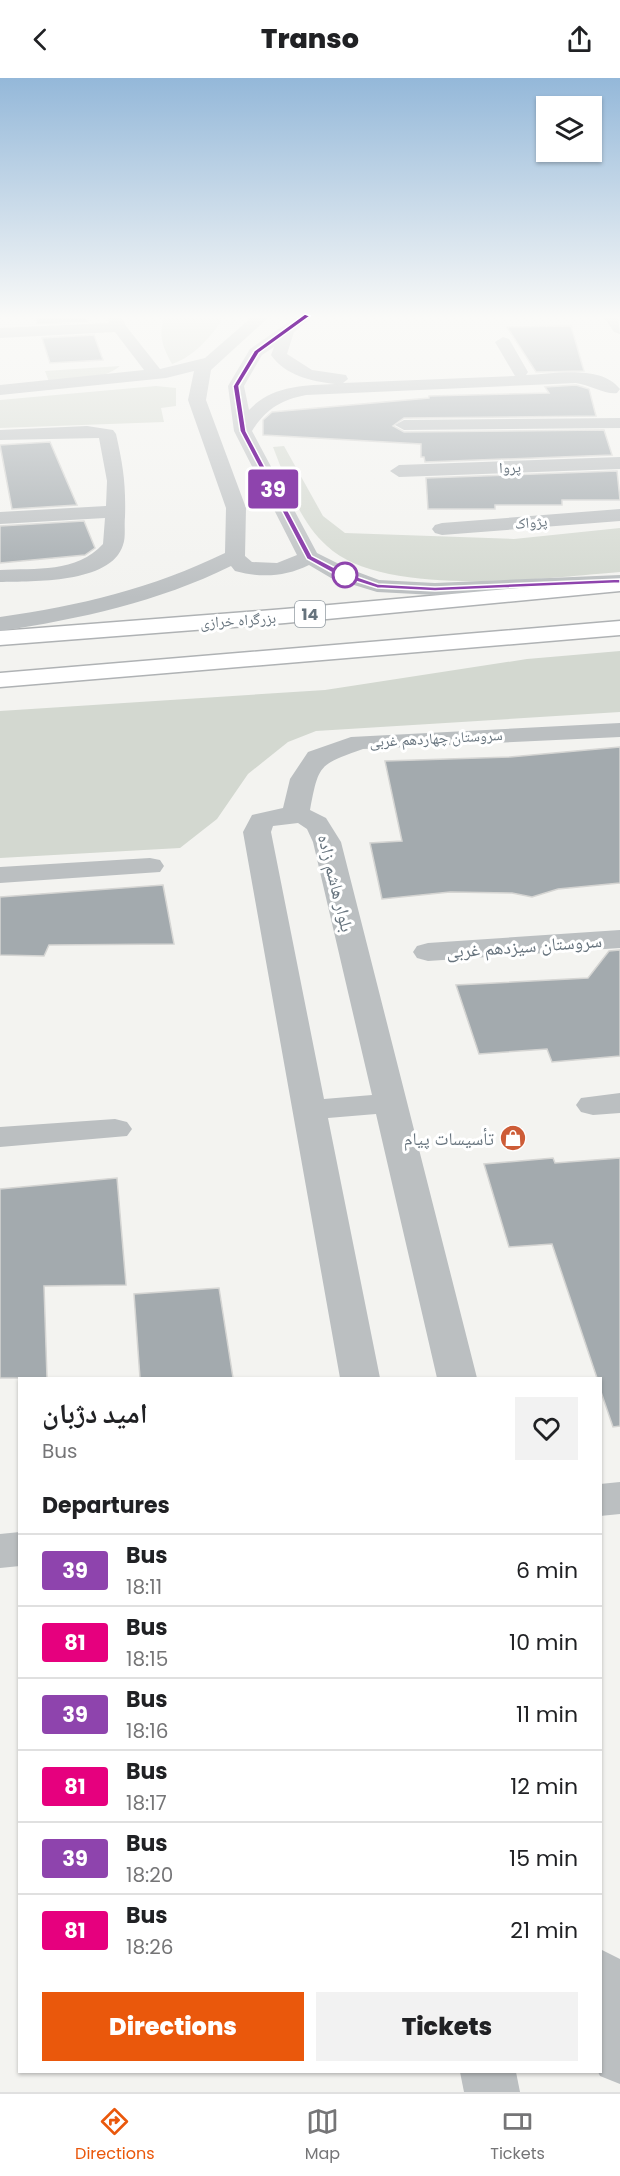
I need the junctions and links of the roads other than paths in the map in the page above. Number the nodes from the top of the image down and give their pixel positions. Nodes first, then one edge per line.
1 (201, 410) edge
2 (240, 410) edge
3 (255, 410) edge
4 (620, 422) edge
5 (404, 425) dead end
6 (243, 431) junction
7 (0, 435) edge
8 (620, 464) edge
9 (399, 471) dead end
10 (115, 511) junction
11 (620, 515) edge
12 (0, 518) edge
13 (442, 529) dead end
14 (235, 556) junction
15 (309, 557) junction
16 (0, 576) edge
17 (620, 583) edge
18 (0, 624) edge
19 (620, 628) edge
20 (0, 638) edge
21 (0, 680) edge
22 (620, 729) edge
23 (295, 815) junction
24 (150, 866) dead end
25 (0, 875) edge
26 (620, 939) edge
27 (428, 952) dead end
28 (390, 1103) junction
29 (310, 1110) junction
30 (115, 1129) dead end
31 (0, 1137) edge
32 (360, 1377) edge
33 (457, 1377) edge
34 (620, 1498) edge
35 (602, 1500) edge
36 (18, 1550) edge
37 (0, 1551) edge
38 (602, 1982) edge
39 (620, 2057) edge
40 (488, 2073) edge
41 (492, 2092) edge

1 - 14 street
2 - 6 street
3 - 6 street
4 - 5 street
6 - 15 street
7 - 10 street
8 - 9 street, پروا
10 - 12 street
10 - 16 street
11 - 13 street, پژواک
14 - 15 street
14 - 18 street
15 - 17 street
17 - 20 highway, بزرگراه خرازی / 14
19 - 21 highway, 14
22 - 23 street, سروستان چهاردهم غربی
23 - 28 street, بلوار هاشم زاده
23 - 29 street
24 - 25 street
26 - 27 street, سروستان سیزدهم غربی
28 - 29 street
28 - 33 street, بلوار هاشم زاده
29 - 32 street
30 - 31 street
34 - 35 street
36 - 37 street
38 - 39 street
40 - 41 street

